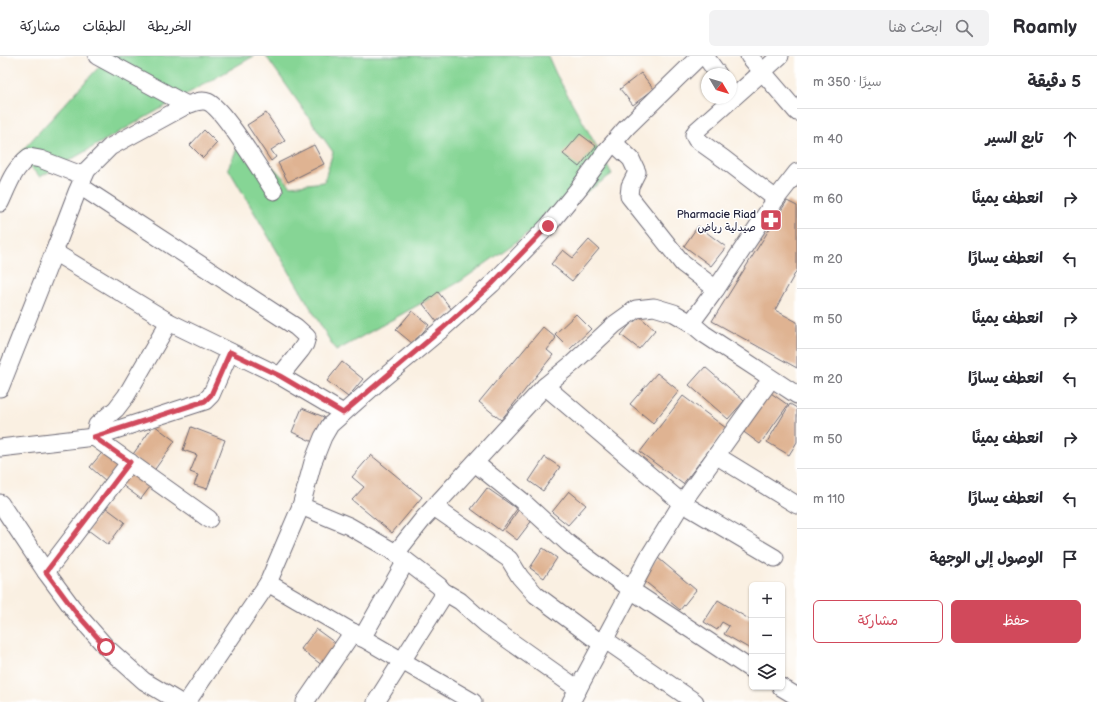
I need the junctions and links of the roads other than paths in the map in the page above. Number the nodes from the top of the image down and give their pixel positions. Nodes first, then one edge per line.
1 (97, 56) edge
2 (700, 56) edge
3 (705, 56) edge
4 (749, 56) edge
5 (780, 56) edge
6 (714, 68) edge
7 (762, 71) junction
8 (737, 91) edge
9 (723, 104) edge
10 (187, 105) junction
11 (797, 112) edge
12 (614, 142) junction
13 (797, 172) edge
14 (82, 181) junction
15 (792, 188) edge
16 (274, 191) dead end
17 (776, 199) junction
18 (0, 203) edge
19 (54, 252) junction
20 (716, 289) junction
21 (169, 322) junction
22 (691, 323) junction
23 (230, 352) junction
24 (280, 376) junction
25 (771, 379) junction
26 (545, 386) junction
27 (0, 388) edge
28 (797, 395) edge
29 (343, 413) junction
30 (94, 437) junction
31 (0, 448) edge
32 (717, 456) junction
33 (130, 462) junction
34 (475, 463) junction
35 (0, 503) edge
36 (682, 503) junction
37 (797, 505) edge
38 (301, 506) junction
39 (434, 507) junction
40 (209, 519) dead end
41 (401, 557) junction
42 (775, 558) dead end
43 (46, 572) junction
44 (268, 583) junction
45 (631, 590) junction
46 (443, 591) junction
47 (358, 635) junction
48 (603, 641) junction
49 (402, 661) junction
50 (749, 668) edge
51 (785, 690) edge
52 (574, 696) edge
53 (795, 698) edge
54 (179, 702) edge
55 (187, 702) edge
56 (305, 702) edge
57 (376, 702) edge
58 (473, 702) edge
59 (695, 702) edge

1 - 10 street
2 - 12 street
3 - 6 street
4 - 7 street
5 - 7 street
7 - 8 street
7 - 11 street
9 - 17 street
10 - 14 street
10 - 16 street
12 - 20 street
12 - 29 street
13 - 15 street
14 - 18 street
14 - 19 street
14 - 24 street
15 - 17 street
17 - 20 street
19 - 21 street
19 - 27 street
20 - 22 street
21 - 23 street
21 - 30 street
22 - 25 street
22 - 26 street
23 - 24 street
23 - 30 street
24 - 29 street
25 - 28 street
25 - 32 street
26 - 34 street
26 - 36 street
29 - 38 street
30 - 31 street
30 - 33 street
32 - 36 street
32 - 37 street
33 - 40 street
33 - 43 street
34 - 39 street
34 - 45 street
35 - 43 street
36 - 42 street
36 - 45 street
38 - 41 street
38 - 44 street
39 - 41 street
39 - 48 street
41 - 46 street
41 - 47 street
43 - 54 street
44 - 47 street
44 - 55 street
45 - 48 street
45 - 50 street
46 - 49 street
46 - 52 street
47 - 49 street
47 - 56 street
48 - 52 street
48 - 59 street
49 - 57 street
49 - 58 street
51 - 53 street

